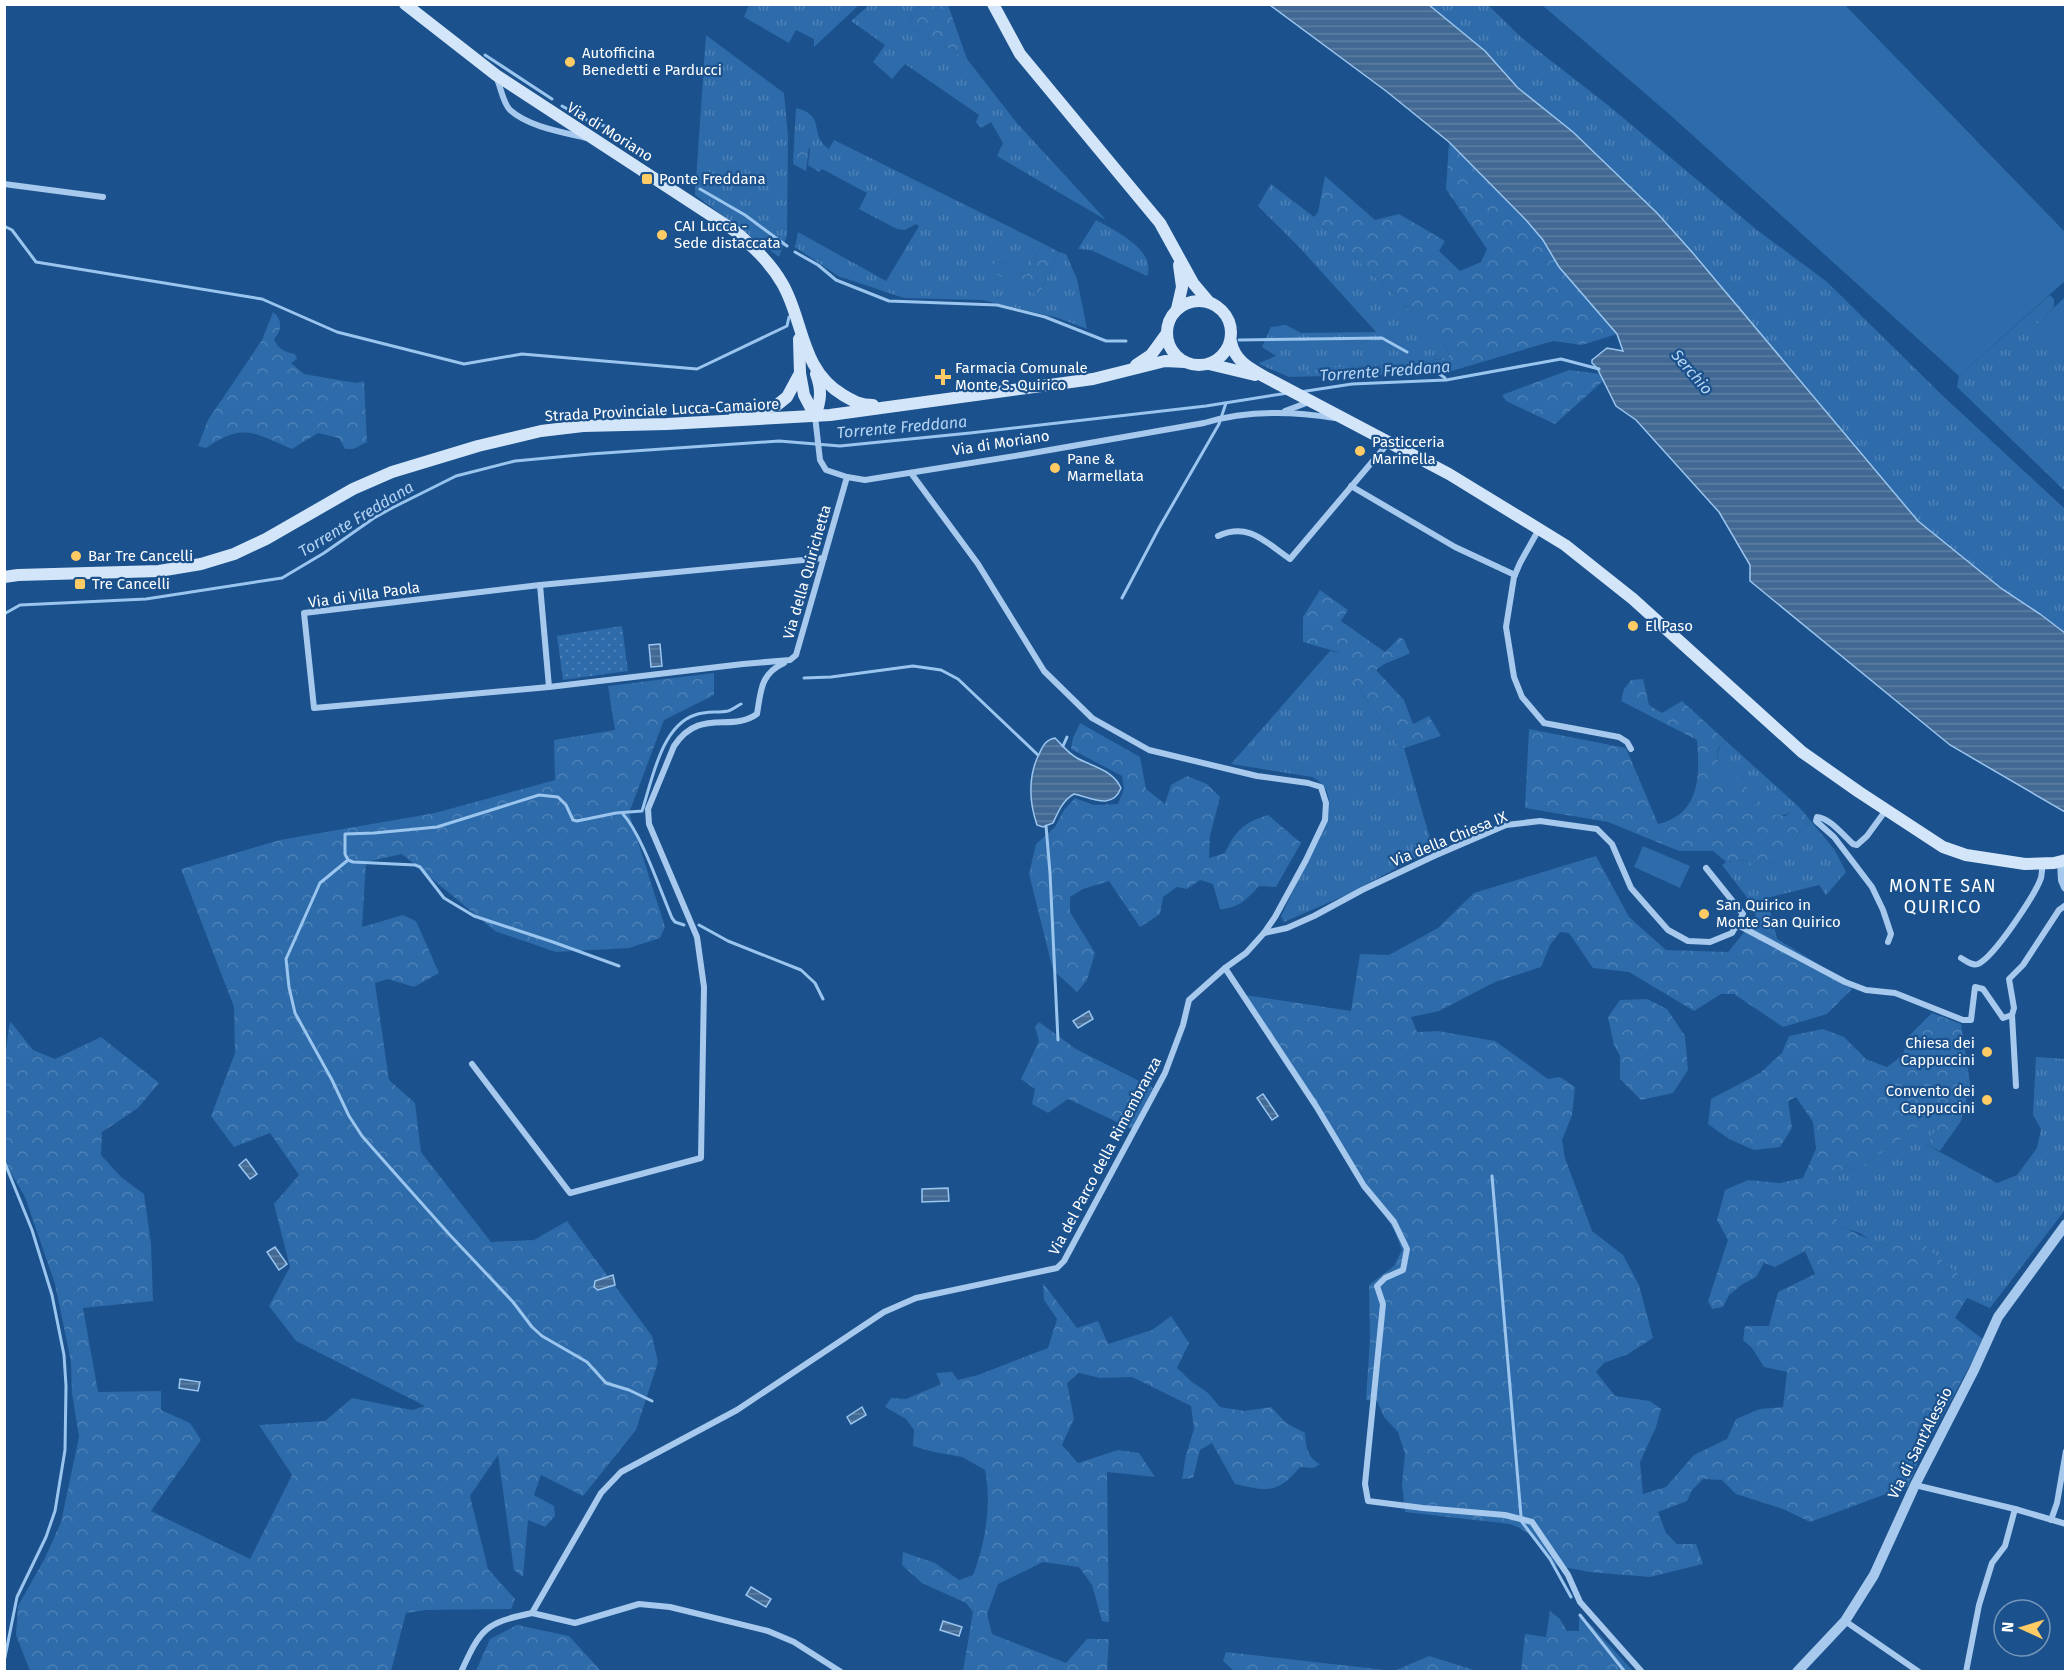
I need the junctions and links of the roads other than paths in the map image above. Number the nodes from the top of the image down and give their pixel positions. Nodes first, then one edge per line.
1 (405, 4) edge
2 (993, 4) edge
3 (496, 75) junction
4 (595, 140) junction
5 (4, 184) edge
6 (104, 196) dead end
7 (1178, 258) junction
8 (1209, 302) junction
9 (1177, 309) junction
10 (799, 329) junction
11 (1167, 333) junction
12 (1231, 342) junction
13 (1185, 362) junction
14 (812, 364) junction
15 (1209, 364) junction
16 (1130, 369) junction
17 (800, 373) junction
18 (1265, 377) junction
19 (1307, 399) junction
20 (894, 406) junction
21 (1284, 411) junction
22 (1304, 414) junction
23 (815, 416) junction
24 (1349, 420) junction
25 (701, 422) junction
26 (1390, 441) junction
27 (911, 473) junction
28 (847, 477) junction
29 (1351, 486) junction
30 (1540, 528) junction
31 (1218, 536) dead end
32 (824, 558) junction
33 (1515, 575) junction
34 (4, 577) edge
35 (540, 585) junction
36 (790, 660) junction
37 (743, 664) joint
38 (549, 687) junction
39 (1631, 749) dead end
40 (1887, 810) junction
41 (2064, 861) edge
42 (2043, 864) junction
43 (1706, 868) dead end
44 (2066, 887) edge
45 (2066, 905) edge
46 (1737, 924) junction
47 (1264, 933) junction
48 (1888, 942) dead end
49 (1961, 958) dead end
50 (1225, 968) junction
51 (2012, 1015) junction
52 (472, 1064) dead end
53 (2016, 1086) dead end
54 (2066, 1224) edge
55 (2066, 1451) edge
56 (1915, 1485) junction
57 (2015, 1509) junction
58 (2051, 1520) junction
59 (2066, 1524) edge
60 (532, 1613) junction
61 (1845, 1621) junction
62 (461, 1671) edge
63 (841, 1671) edge
64 (1642, 1671) edge
65 (1797, 1671) edge
66 (1919, 1671) edge
67 (1966, 1671) edge

1 - 3 main road, Via di Moriano
2 - 7 main road
3 - 4 main road, Via di Moriano
3 - 4 street
4 - 10 main road, Via di Moriano
5 - 6 street
7 - 8 main road
7 - 9 main road
8 - 9 main road
8 - 12 main road
9 - 11 main road
10 - 14 main road, Via di Moriano
10 - 17 main road, Via di Moriano
11 - 13 main road
11 - 16 main road, Strada Provinciale Lucca-Camaiore
12 - 15 main road
12 - 18 main road
13 - 15 main road
13 - 16 main road, Strada Provinciale Lucca-Camaiore
14 - 20 main road, Via di Moriano
14 - 23 main road
15 - 18 main road
16 - 20 main road, Strada Provinciale Lucca-Camaiore
17 - 23 main road, Via di Moriano
17 - 25 main road
18 - 19 main road
19 - 21 street, Via di Moriano
19 - 21 street
19 - 22 street
19 - 24 main road
20 - 23 main road, Strada Provinciale Lucca-Camaiore
21 - 22 street, Via di Moriano
21 - 27 street, Via di Moriano
22 - 24 street, Via di Moriano
23 - 25 main road, Strada Provinciale Lucca-Camaiore
23 - 28 street, Via di Moriano
24 - 26 main road
25 - 34 main road, Strada Provinciale Lucca-Camaiore
26 - 29 street
26 - 30 main road
27 - 28 street, Via di Moriano
27 - 47 street, Via del Parco della Rimembranza
28 - 32 street, Via della Quirichetta
29 - 31 street
29 - 33 street
30 - 33 street
30 - 40 main road
32 - 35 street, Via di Villa Paola
32 - 36 street, Via della Quirichetta
33 - 39 street
35 - 38 street
35 - 38 street, Via di Villa Paola
36 - 37 street, Via della Quirichetta
36 - 52 street
37 - 38 street, Via di Villa Paola
40 - 42 main road
40 - 48 street
41 - 42 main road
41 - 44 street
42 - 49 street
43 - 46 street
45 - 51 street
46 - 47 street, Via della Chiesa IX
46 - 51 street
47 - 50 street, Via del Parco della Rimembranza
50 - 60 street, Via del Parco della Rimembranza
50 - 64 street
51 - 53 street
54 - 56 street, Via di Sant'Alessio
55 - 58 street
56 - 57 street
56 - 61 street, Via di Sant'Alessio
57 - 58 street
57 - 67 street
58 - 59 street
60 - 62 street
60 - 63 street
61 - 65 street, Via di Sant'Alessio
61 - 66 street

